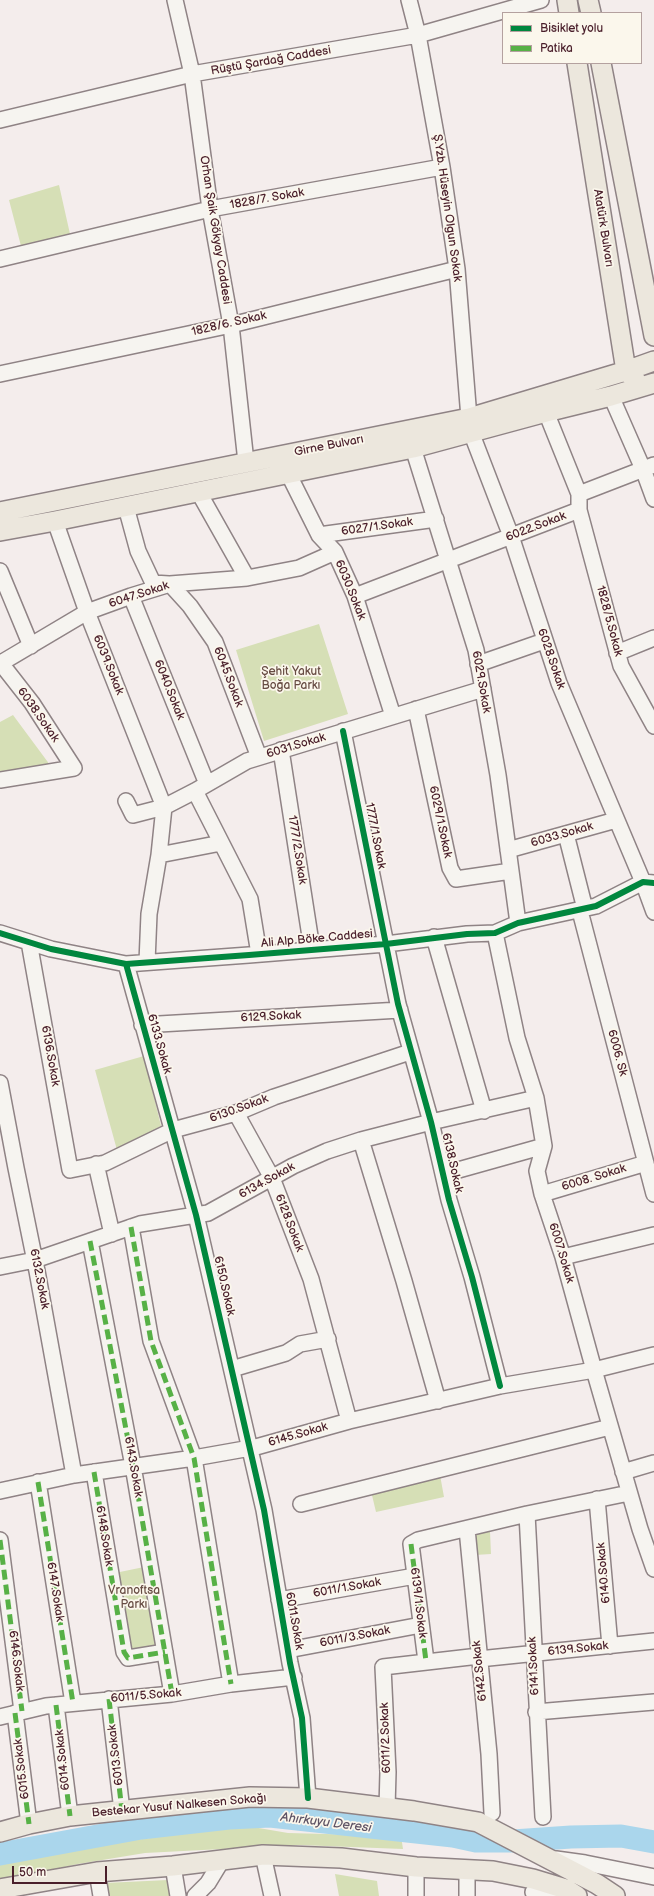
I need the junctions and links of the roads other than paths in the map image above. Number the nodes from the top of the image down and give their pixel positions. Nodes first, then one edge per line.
1 (176, 0) edge
2 (409, 0) edge
3 (541, 0) edge
4 (567, 0) edge
5 (588, 0) edge
6 (569, 12) edge
7 (591, 12) edge
8 (418, 35) junction
9 (577, 64) edge
10 (601, 64) edge
11 (192, 74) junction
12 (0, 120) edge
13 (442, 167) junction
14 (210, 209) junction
15 (0, 259) edge
16 (457, 269) junction
17 (231, 325) junction
18 (654, 336) edge
19 (654, 361) edge
20 (654, 366) edge
21 (626, 372) junction
22 (0, 374) edge
23 (648, 384) edge
24 (611, 396) junction
25 (546, 412) junction
26 (470, 425) junction
27 (413, 448) junction
28 (246, 462) junction
29 (648, 467) edge
30 (288, 473) junction
31 (146, 482) junction
32 (198, 491) junction
33 (579, 494) junction
34 (654, 499) edge
35 (126, 507) junction
36 (579, 510) junction
37 (0, 512) edge
38 (436, 519) junction
39 (55, 521) junction
40 (0, 531) edge
41 (319, 535) junction
42 (511, 536) junction
43 (335, 552) junction
44 (447, 561) junction
45 (0, 571) edge
46 (247, 578) junction
47 (170, 584) junction
48 (131, 596) junction
49 (355, 596) junction
50 (87, 612) junction
51 (654, 638) edge
52 (544, 641) junction
53 (31, 646) junction
54 (617, 653) junction
55 (0, 663) edge
56 (478, 664) junction
57 (482, 689) junction
58 (649, 708) edge
59 (416, 709) junction
60 (393, 716) junction
61 (654, 726) edge
62 (343, 731) junction
63 (281, 750) junction
64 (259, 757) junction
65 (0, 780) edge
66 (201, 788) junction
67 (126, 801) dead end
68 (164, 806) junction
69 (616, 820) junction
70 (566, 834) junction
71 (221, 844) junction
72 (508, 850) junction
73 (159, 855) junction
74 (511, 871) junction
75 (650, 879) edge
76 (582, 910) junction
77 (654, 912) edge
78 (518, 923) junction
79 (0, 933) edge
80 (495, 933) junction
81 (434, 937) junction
82 (29, 942) junction
83 (386, 944) junction
84 (312, 949) junction
85 (259, 954) junction
86 (147, 962) junction
87 (126, 964) junction
88 (400, 1010) junction
89 (142, 1025) junction
90 (410, 1052) junction
91 (0, 1083) edge
92 (536, 1098) junction
93 (484, 1111) junction
94 (236, 1113) junction
95 (431, 1122) junction
96 (173, 1130) junction
97 (361, 1140) junction
98 (544, 1146) junction
99 (646, 1163) junction
100 (96, 1164) junction
101 (70, 1170) joint
102 (444, 1174) junction
103 (272, 1178) junction
104 (542, 1194) junction
105 (654, 1194) edge
106 (196, 1216) junction
107 (131, 1228) junction
108 (112, 1234) junction
109 (654, 1236) edge
110 (90, 1241) junction
111 (563, 1257) junction
112 (36, 1260) junction
113 (0, 1267) edge
114 (328, 1339) junction
115 (654, 1355) edge
116 (232, 1369) junction
117 (594, 1370) junction
118 (500, 1386) junction
119 (438, 1401) junction
120 (349, 1421) junction
121 (610, 1427) junction
122 (250, 1448) junction
123 (194, 1458) junction
124 (654, 1463) edge
125 (134, 1466) junction
126 (94, 1472) junction
127 (623, 1472) junction
128 (74, 1475) junction
129 (38, 1482) junction
130 (0, 1491) edge
131 (630, 1493) junction
132 (597, 1499) junction
133 (301, 1504) dead end
134 (527, 1514) junction
135 (647, 1528) edge
136 (467, 1529) junction
137 (0, 1540) edge
138 (654, 1569) edge
139 (415, 1576) junction
140 (279, 1600) junction
141 (421, 1625) junction
142 (654, 1641) edge
143 (610, 1646) junction
144 (288, 1650) junction
145 (165, 1652) junction
146 (533, 1654) junction
147 (479, 1658) junction
148 (426, 1662) junction
149 (383, 1667) joint
150 (294, 1677) junction
151 (231, 1684) junction
152 (172, 1694) junction
153 (109, 1699) junction
154 (654, 1702) edge
155 (72, 1703) junction
156 (56, 1705) junction
157 (19, 1712) junction
158 (536, 1712) junction
159 (0, 1718) edge
160 (308, 1798) junction
161 (387, 1808) junction
162 (122, 1811) junction
163 (70, 1816) junction
164 (543, 1817) dead end
165 (485, 1818) junction
166 (29, 1824) junction
167 (0, 1832) edge
168 (263, 1855) junction
169 (551, 1859) junction
170 (222, 1860) junction
171 (173, 1866) junction
172 (416, 1867) junction
173 (467, 1869) junction
174 (97, 1872) junction
175 (654, 1877) edge
176 (533, 1889) edge
177 (8, 1891) edge
178 (566, 1894) edge
179 (101, 1896) edge
180 (178, 1896) edge
181 (195, 1896) edge
182 (272, 1896) edge
183 (416, 1896) edge
184 (467, 1896) edge
185 (615, 1896) edge

1 - 11 street, Orhan Şaik Gökyay Caddesi
2 - 8 street, Ş.Yzb. Hüseyin Olgun Sokak
3 - 8 street, Rüştü Şardağ Caddesi
4 - 6 main road
5 - 7 main road
8 - 11 street, Rüştü Şardağ Caddesi
8 - 13 street, Ş.Yzb. Hüseyin Olgun Sokak
9 - 21 main road, Atatürk Bulvarı
10 - 18 main road
11 - 12 street, Rüştü Şardağ Caddesi
11 - 14 street, Orhan Şaik Gökyay Caddesi
13 - 14 street, 1828/7. Sokak
13 - 16 street, Ş.Yzb. Hüseyin Olgun Sokak
14 - 15 street, 1828/7. Sokak
14 - 17 street, Orhan Şaik Gökyay Caddesi
16 - 17 street, 1828/6. Sokak
16 - 26 street, Ş.Yzb. Hüseyin Olgun Sokak
17 - 22 street, 1828/6. Sokak
17 - 28 street, Orhan Şaik Gökyay Caddesi
19 - 21 main road, Girne Bulvarı
20 - 23 main road
21 - 23 main road
21 - 26 main road, Girne Bulvarı
23 - 24 main road, Girne Bulvarı
24 - 25 main road, Girne Bulvarı
24 - 29 street
25 - 26 main road, Girne Bulvarı
25 - 33 street
26 - 27 main road, Girne Bulvarı
26 - 28 main road, Girne Bulvarı
26 - 42 street, 6028.Sokak
27 - 30 main road, Girne Bulvarı
27 - 38 street, 6029.Sokak
28 - 31 main road, Girne Bulvarı
29 - 33 street
29 - 34 street
30 - 32 main road, Girne Bulvarı
30 - 41 street, 6030.Sokak
31 - 35 main road
31 - 37 main road, Girne Bulvarı
32 - 35 main road, Girne Bulvarı
32 - 46 street
33 - 36 street, 6022.Sokak
35 - 39 main road, Girne Bulvarı
35 - 47 street
36 - 42 street, 6022.Sokak
36 - 54 street, 1828/5.Sokak
38 - 41 street, 6027/1.Sokak
38 - 44 street, 6029.Sokak
39 - 40 main road, Girne Bulvarı
39 - 50 street, 6039.Sokak
41 - 43 street, 6030.Sokak
42 - 44 street, 6022.Sokak
42 - 52 street, 6028.Sokak
43 - 46 street, 6047.Sokak
43 - 49 street, 6030.Sokak
44 - 49 street, 6022.Sokak
44 - 56 street, 6029.Sokak
45 - 53 street
46 - 47 street, 6047.Sokak
47 - 48 street, 6047.Sokak
47 - 64 street, 6045.Sokak
48 - 50 street, 6047.Sokak
48 - 66 street, 6040.Sokak
49 - 60 street, 6030.Sokak
50 - 53 street, 6047.Sokak
50 - 68 street, 6039.Sokak
51 - 54 street
52 - 56 street
52 - 69 street, 6028.Sokak
53 - 55 street, 6047.Sokak
54 - 58 street, 1828/5.Sokak
55 - 65 street, 6038.Sokak
56 - 57 street, 6029.Sokak
57 - 59 street, 6031.Sokak
57 - 72 street, 6029.Sokak
58 - 61 street, 1828/5.Sokak
59 - 60 street, 6031.Sokak
59 - 74 street, 6029/1.Sokak
60 - 62 street, 6031.Sokak
62 - 63 street, 6031.Sokak
62 - 83 street, 1777/1.Sokak
63 - 64 street, 6031.Sokak
63 - 84 street, 1777/2.Sokak
64 - 66 street, 6031.Sokak
66 - 68 street, 6031.Sokak
66 - 71 street, 6040.Sokak
67 - 68 street
68 - 73 street, 6039.Sokak
69 - 70 street, 6033.Sokak
69 - 75 street, 6028.Sokak
70 - 72 street, 6033.Sokak
70 - 76 street, 6006. Sk
71 - 73 street
71 - 85 street, 6040.Sokak
72 - 74 street, 6029.Sokak
73 - 86 street, 6039.Sokak
74 - 78 street, 6029.Sokak
75 - 76 street, Ali Alp Böke Caddesi
75 - 77 street, 6028.Sokak
76 - 78 street, Ali Alp Böke Caddesi
76 - 99 street, 6006. Sk
78 - 80 street, Ali Alp Böke Caddesi
79 - 82 street, Ali Alp Böke Caddesi
80 - 81 street, Ali Alp Böke Caddesi
80 - 92 street, 6007.Sokak
81 - 83 street, Ali Alp Böke Caddesi
81 - 93 street
82 - 87 street, Ali Alp Böke Caddesi
82 - 101 street, 6136.Sokak
83 - 84 street, Ali Alp Böke Caddesi
83 - 88 street, 6138.Sokak
84 - 85 street, Ali Alp Böke Caddesi
85 - 86 street, Ali Alp Böke Caddesi
86 - 87 street, Ali Alp Böke Caddesi
87 - 89 street, 6133.Sokak
88 - 89 street, 6129.Sokak
88 - 90 street, 6138.Sokak
89 - 96 street, 6133.Sokak
90 - 94 street, 6130.Sokak
90 - 95 street, 6138.Sokak
91 - 112 street, 6132.Sokak
92 - 93 street, 6134.Sokak
92 - 98 street, 6007.Sokak
93 - 95 street, 6134.Sokak
94 - 96 street, 6130.Sokak
94 - 103 street, 6128.Sokak
95 - 97 street, 6134.Sokak
95 - 102 street, 6138.Sokak
96 - 100 street, 6130.Sokak
96 - 106 street, 6150.Sokak
97 - 103 street, 6134.Sokak
97 - 119 street
98 - 102 street
98 - 104 street, 6007.Sokak
99 - 104 street, 6008. Sokak
99 - 105 street, 6006. Sk
100 - 101 street, 6130.Sokak
100 - 108 street
102 - 118 street, 6138.Sokak
103 - 106 street, 6134.Sokak
103 - 114 street, 6128.Sokak
104 - 111 street, 6007.Sokak
106 - 107 street, 6134.Sokak
106 - 116 street, 6150.Sokak
107 - 108 street, 6134.Sokak
107 - 123 street
108 - 110 street, 6134.Sokak
109 - 111 street
110 - 112 street, 6134.Sokak
110 - 125 street, 6143.Sokak
111 - 117 street, 6007.Sokak
112 - 113 street, 6134.Sokak
112 - 128 street, 6132.Sokak
114 - 116 street
114 - 120 street, 6128.Sokak
115 - 117 street, 6145.Sokak
116 - 122 street, 6150.Sokak
117 - 118 street, 6145.Sokak
117 - 121 street, 6007.Sokak
118 - 119 street, 6145.Sokak
119 - 120 street, 6145.Sokak
120 - 122 street, 6145.Sokak
121 - 127 street, 6007.Sokak
121 - 133 street
122 - 123 street, 6145.Sokak
122 - 140 street, 6011.Sokak
123 - 125 street, 6145.Sokak
123 - 151 street
124 - 127 street
125 - 126 street, 6145.Sokak
125 - 145 street, 6143.Sokak
126 - 128 street, 6145.Sokak
126 - 145 street, 6148.Sokak
127 - 131 street, 6007.Sokak
128 - 129 street, 6145.Sokak
129 - 130 street, 6145.Sokak
129 - 155 street, 6147.Sokak
131 - 132 street
131 - 135 street, 6007.Sokak
132 - 134 street
132 - 143 street, 6140.Sokak
134 - 136 street
134 - 146 street, 6141.Sokak
135 - 138 street, 6007.Sokak
136 - 139 street, 6139/1.Sokak
136 - 147 street, 6142.Sokak
137 - 157 street, 6146.Sokak
139 - 140 street, 6011/1.Sokak
139 - 141 street, 6139/1.Sokak
140 - 144 street, 6011.Sokak
141 - 144 street, 6011/3.Sokak
141 - 148 street, 6139/1.Sokak
142 - 143 street, 6139.Sokak
143 - 146 street, 6139.Sokak
144 - 150 street, 6011.Sokak
145 - 152 street, 6143.Sokak
146 - 147 street, 6139.Sokak
146 - 158 street, 6141.Sokak
147 - 148 street, 6139.Sokak
147 - 165 street, 6142.Sokak
148 - 149 street, 6139.Sokak
149 - 161 street, 6011/2.Sokak
150 - 151 street, 6011/5.Sokak
150 - 160 street, 6011.Sokak
151 - 152 street, 6011/5.Sokak
152 - 153 street, 6011/5.Sokak
153 - 155 street, 6011/5.Sokak
153 - 162 street, 6013.Sokak
154 - 158 street
155 - 156 street, 6011/5.Sokak
156 - 157 street, 6011/5.Sokak
156 - 163 street, 6014.Sokak
157 - 159 street, 6011/5.Sokak
157 - 166 street, 6015.Sokak
158 - 164 street, 6141.Sokak
160 - 161 main road, Bestekar Yusuf Nalkesen Sokağı
160 - 162 main road, Bestekar Yusuf Nalkesen Sokağı
161 - 165 main road, Bestekar Yusuf Nalkesen Sokağı
162 - 163 main road, Bestekar Yusuf Nalkesen Sokağı
163 - 166 main road, Bestekar Yusuf Nalkesen Sokağı
165 - 169 main road, Bestekar Yusuf Nalkesen Sokağı
166 - 167 main road, Bestekar Yusuf Nalkesen Sokağı
168 - 170 main road
168 - 172 main road
168 - 182 street
169 - 175 street
169 - 185 main road
170 - 171 main road
170 - 181 street
171 - 174 main road
171 - 180 street
172 - 173 main road
172 - 183 street
173 - 176 main road
173 - 184 street
174 - 177 main road
174 - 179 street
176 - 178 main road

